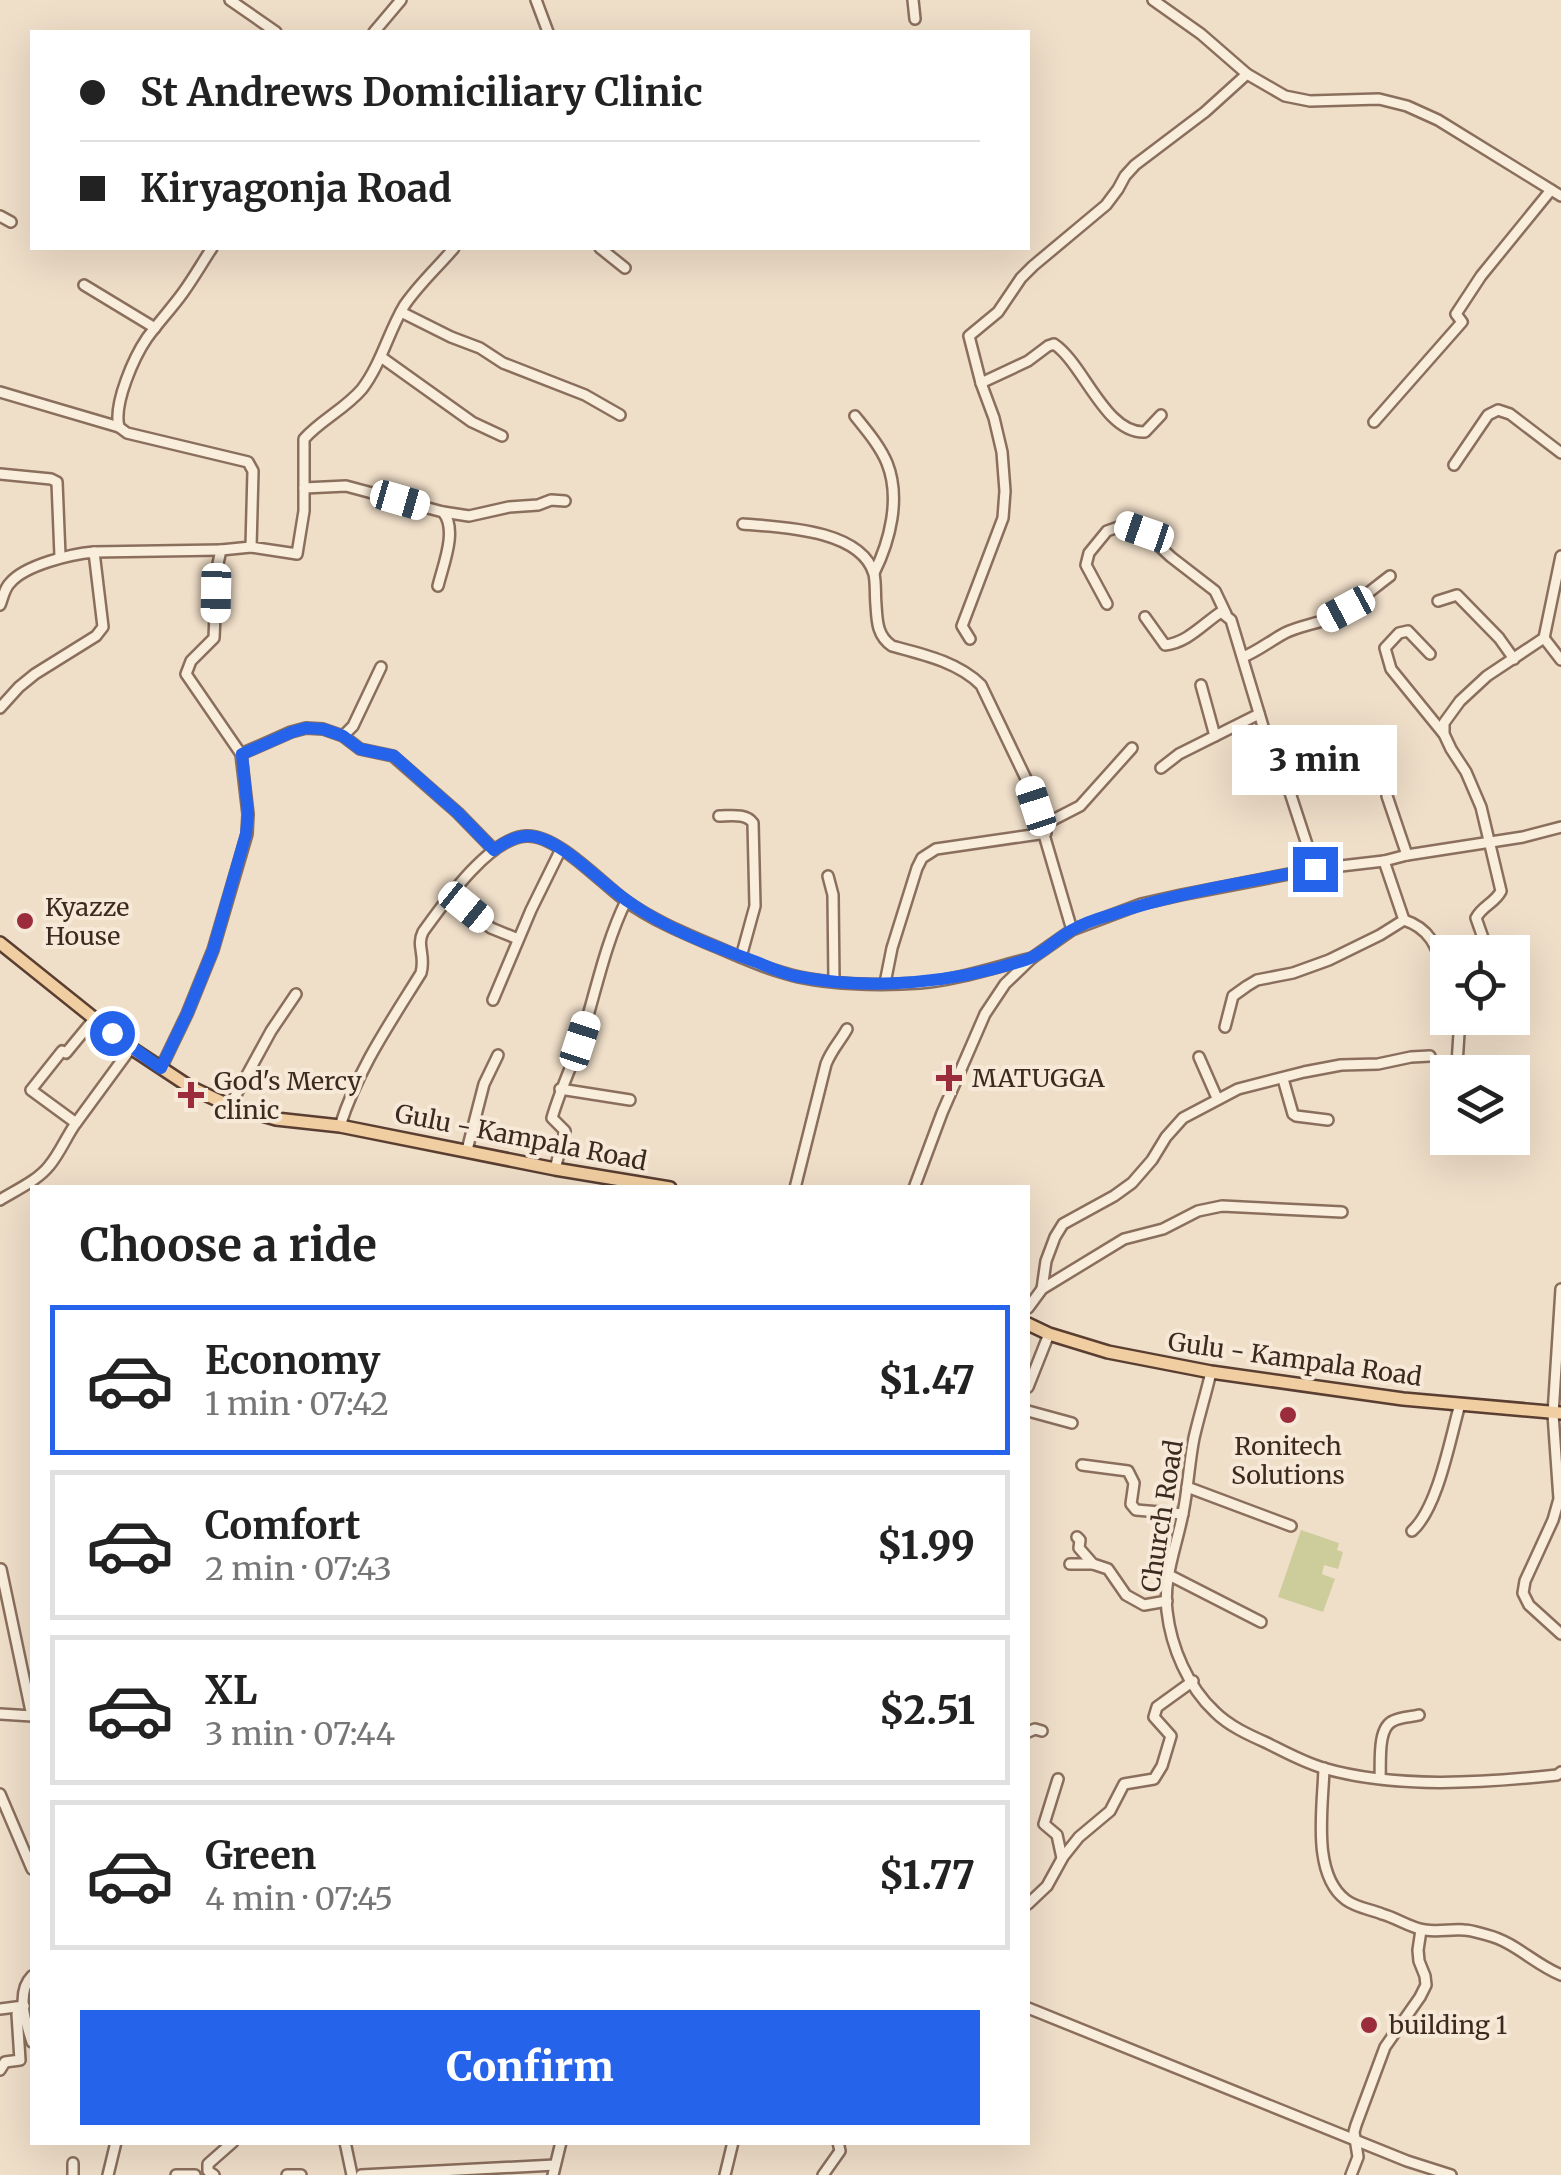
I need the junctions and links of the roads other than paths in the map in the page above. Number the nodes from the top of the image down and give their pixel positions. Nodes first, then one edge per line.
1 (230, 0) edge
2 (402, 0) edge
3 (536, 0) edge
4 (912, 0) edge
5 (1153, 0) edge
6 (915, 19) dead end
7 (273, 30) edge
8 (376, 30) edge
9 (547, 30) edge
10 (1247, 74) junction
11 (1551, 190) junction
12 (1561, 196) edge
13 (0, 216) edge
14 (11, 222) dead end
15 (211, 250) edge
16 (448, 250) edge
17 (602, 250) edge
18 (624, 268) dead end
19 (84, 285) dead end
20 (402, 312) junction
21 (155, 328) junction
22 (381, 357) junction
23 (981, 383) junction
24 (0, 392) edge
25 (620, 414) dead end
26 (1161, 415) dead end
27 (855, 416) dead end
28 (1374, 422) dead end
29 (119, 427) junction
30 (502, 436) dead end
31 (1561, 453) edge
32 (1454, 465) dead end
33 (0, 474) edge
34 (304, 488) junction
35 (565, 500) dead end
36 (443, 512) junction
37 (743, 524) dead end
38 (251, 548) junction
39 (221, 550) junction
40 (94, 552) junction
41 (60, 556) junction
42 (1561, 556) edge
43 (874, 573) junction
44 (1390, 576) dead end
45 (438, 586) dead end
46 (1438, 601) dead end
47 (1107, 604) dead end
48 (0, 605) edge
49 (1228, 616) junction
50 (1145, 618) dead end
51 (1544, 638) junction
52 (970, 639) dead end
53 (1430, 654) dead end
54 (1242, 657) junction
55 (1514, 659) junction
56 (1561, 660) edge
57 (380, 667) dead end
58 (1201, 685) dead end
59 (0, 708) edge
60 (1259, 714) junction
61 (1444, 734) junction
62 (343, 736) junction
63 (1215, 736) junction
64 (1132, 748) dead end
65 (242, 754) junction
66 (1161, 768) dead end
67 (1388, 796) dead end
68 (719, 816) dead end
69 (1561, 827) edge
70 (1044, 829) junction
71 (1490, 842) junction
72 (561, 849) junction
73 (494, 850) junction
74 (1407, 855) junction
75 (1384, 860) junction
76 (1315, 869) junction
77 (828, 876) dead end
78 (451, 894) junction
79 (626, 901) junction
80 (1404, 920) junction
81 (1072, 930) junction
82 (1482, 935) edge
83 (518, 939) junction
84 (1430, 939) edge
85 (0, 943) edge
86 (740, 957) junction
87 (1032, 958) junction
88 (834, 981) junction
89 (885, 983) junction
90 (296, 994) dead end
91 (493, 1000) dead end
92 (94, 1019) junction
93 (1225, 1027) dead end
94 (846, 1029) dead end
95 (131, 1048) junction
96 (498, 1055) dead end
97 (1430, 1056) dead end
98 (1199, 1057) dead end
99 (161, 1068) junction
100 (1282, 1079) junction
101 (560, 1089) junction
102 (1218, 1098) junction
103 (630, 1100) dead end
104 (230, 1106) junction
105 (1328, 1120) dead end
106 (76, 1124) junction
107 (340, 1126) junction
108 (467, 1150) junction
109 (555, 1169) junction
110 (652, 1185) edge
111 (796, 1185) edge
112 (915, 1185) edge
113 (0, 1200) edge
114 (1342, 1212) dead end
115 (1561, 1289) edge
116 (1042, 1290) junction
117 (1030, 1305) edge
118 (1030, 1325) edge
119 (1049, 1334) junction
120 (1211, 1372) junction
121 (1030, 1382) edge
122 (1460, 1404) junction
123 (1030, 1412) edge
124 (1557, 1414) edge
125 (1072, 1422) dead end
126 (1082, 1465) dead end
127 (1187, 1486) junction
128 (1183, 1514) junction
129 (1292, 1526) dead end
130 (1549, 1530) junction
131 (1412, 1532) dead end
132 (1561, 1532) edge
133 (1077, 1537) dead end
134 (1070, 1564) dead end
135 (1093, 1564) junction
136 (1, 1569) edge
137 (1168, 1575) junction
138 (1166, 1601) junction
139 (1261, 1622) dead end
140 (1561, 1634) edge
141 (1192, 1681) junction
142 (30, 1707) edge
143 (0, 1714) edge
144 (1419, 1715) dead end
145 (30, 1716) edge
146 (1030, 1731) edge
147 (1042, 1731) dead end
148 (1324, 1768) junction
149 (1561, 1772) edge
150 (1380, 1778) junction
151 (1058, 1779) dead end
152 (0, 1794) edge
153 (1062, 1858) junction
154 (30, 1864) edge
155 (1030, 1902) edge
156 (1421, 1930) junction
157 (1561, 1975) edge
158 (30, 1978) edge
159 (24, 2006) junction
160 (0, 2009) edge
161 (1030, 2009) edge
162 (30, 2033) edge
163 (0, 2070) edge
164 (1355, 2139) junction
165 (115, 2145) edge
166 (230, 2145) edge
167 (347, 2145) edge
168 (560, 2145) edge
169 (732, 2145) edge
170 (839, 2145) edge
171 (73, 2163) dead end
172 (554, 2170) edge
173 (73, 2175) edge
174 (108, 2175) edge
175 (176, 2175) edge
176 (196, 2175) edge
177 (214, 2175) edge
178 (287, 2175) edge
179 (301, 2175) edge
180 (352, 2175) edge
181 (361, 2175) edge
182 (725, 2175) edge
183 (822, 2175) edge
184 (1352, 2175) edge
185 (1450, 2175) edge

1 - 7 street
2 - 8 street
3 - 9 street
4 - 6 street
5 - 10 street
10 - 11 street
10 - 23 street
11 - 12 street
11 - 28 street
13 - 14 street
15 - 21 street
16 - 20 street
17 - 18 street
19 - 21 street
20 - 22 street
20 - 25 street
21 - 29 street
22 - 30 street
22 - 34 street
23 - 26 street
23 - 52 street
24 - 29 street
27 - 43 street
29 - 38 street
31 - 32 street
33 - 41 street
34 - 36 street
34 - 38 street
35 - 36 street
36 - 45 street
37 - 43 street
38 - 39 street
39 - 40 street
39 - 65 street
40 - 41 street
40 - 59 street
41 - 48 street
42 - 51 street
43 - 70 street
44 - 54 street
46 - 55 street
47 - 49 street
49 - 50 street
49 - 54 street
51 - 55 street
51 - 56 street
53 - 61 street
54 - 60 street
55 - 61 street
57 - 62 street
58 - 63 street
60 - 63 street
60 - 76 street
61 - 71 street
62 - 65 street
62 - 73 street
63 - 66 street
64 - 70 street
65 - 99 street
67 - 74 street
68 - 86 street
69 - 71 street
70 - 81 street
70 - 89 street
71 - 74 street
71 - 82 street
72 - 73 street
72 - 79 street
72 - 83 street
73 - 78 street
74 - 75 street
75 - 76 street
75 - 80 street
76 - 81 street
77 - 88 street
78 - 83 street
78 - 107 street
79 - 86 street
79 - 101 street
80 - 84 street
80 - 93 street
81 - 87 street
83 - 91 street
85 - 92 main road, Gulu - Kampala Road
86 - 88 street
87 - 89 street
87 - 112 street
88 - 89 street
90 - 104 street
92 - 95 main road, Gulu - Kampala Road
92 - 106 street
94 - 111 street
95 - 99 main road, Gulu - Kampala Road
95 - 106 street
96 - 108 street
97 - 100 street
98 - 102 street
99 - 104 main road, Gulu - Kampala Road
100 - 102 street
100 - 105 street
101 - 103 street
101 - 109 street
102 - 116 street
104 - 107 main road, Gulu - Kampala Road
106 - 113 street
107 - 108 main road, Gulu - Kampala Road
108 - 109 main road, Gulu - Kampala Road
109 - 110 main road, Gulu - Kampala Road
114 - 116 street
115 - 124 street
116 - 117 street
118 - 119 main road, Gulu - Kampala Road
119 - 120 main road, Gulu - Kampala Road
119 - 121 street
120 - 122 main road, Gulu - Kampala Road
120 - 127 street, Church Road
122 - 124 main road, Gulu - Kampala Road
122 - 131 street
123 - 125 street
124 - 130 street
126 - 128 street
127 - 128 street, Church Road
127 - 129 street
128 - 137 street, Church Road
130 - 132 street
130 - 140 street
133 - 135 street
134 - 135 street
135 - 138 street
136 - 142 street
137 - 138 street, Church Road
137 - 139 street
138 - 141 street, Church Road
141 - 148 street, Church Road
141 - 153 street
143 - 145 street
144 - 150 street
146 - 147 street
148 - 150 street, Church Road
148 - 156 street
149 - 150 street, Church Road
151 - 153 street
152 - 154 street
153 - 155 street
156 - 157 street
156 - 164 street
158 - 159 street
159 - 160 street
159 - 162 street
159 - 163 street
161 - 164 street
164 - 184 street
164 - 185 street
165 - 174 street
166 - 177 street
167 - 180 street
168 - 172 street
169 - 182 street
170 - 183 street
171 - 173 street
172 - 181 street
175 - 176 street
178 - 179 street

